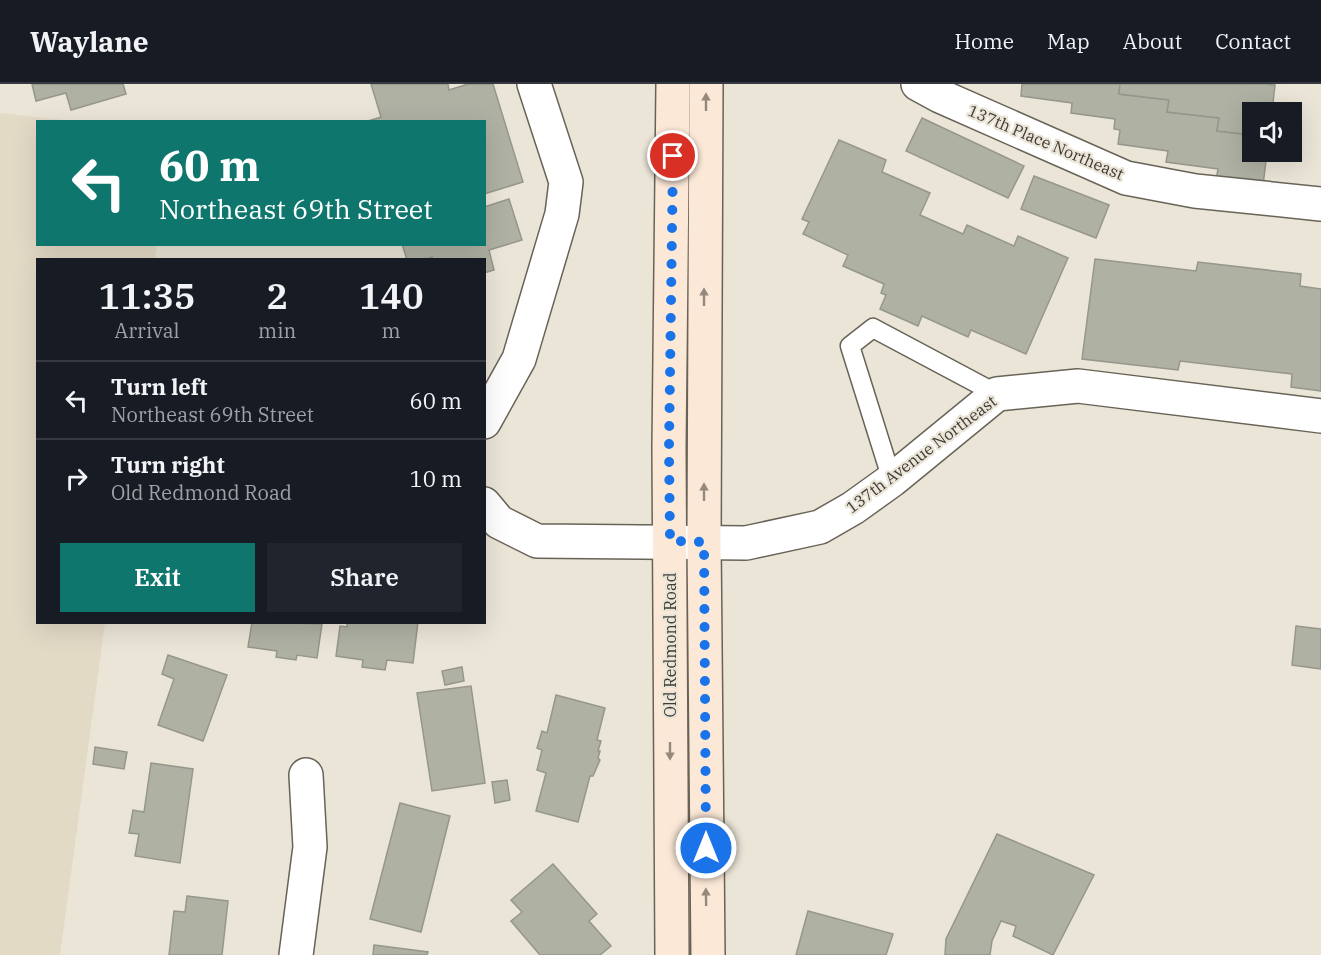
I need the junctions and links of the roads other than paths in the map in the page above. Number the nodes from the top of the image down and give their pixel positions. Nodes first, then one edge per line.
1 (534, 84) edge
2 (673, 84) edge
3 (706, 84) edge
4 (918, 84) edge
5 (1321, 204) edge
6 (997, 394) junction
7 (1321, 416) edge
8 (486, 418) edge
9 (892, 480) junction
10 (486, 506) edge
11 (670, 541) junction
12 (704, 542) junction
13 (306, 775) dead end
14 (296, 955) edge
15 (672, 955) edge
16 (708, 955) edge

1 - 8 street
2 - 11 main road, Old Redmond Road
12 -> 3 main road, Old Redmond Road
4 - 5 street, 137th Place Northeast
6 - 7 street, 137th Avenue Northeast
6 - 9 street, 137th Avenue Northeast
6 - 9 lane
9 - 12 street, 137th Avenue Northeast
10 - 11 street, 137th Avenue Northeast
11 - 12 street, 137th Avenue Northeast
11 -> 15 main road, Old Redmond Road
16 -> 12 main road, Old Redmond Road
13 - 14 street

